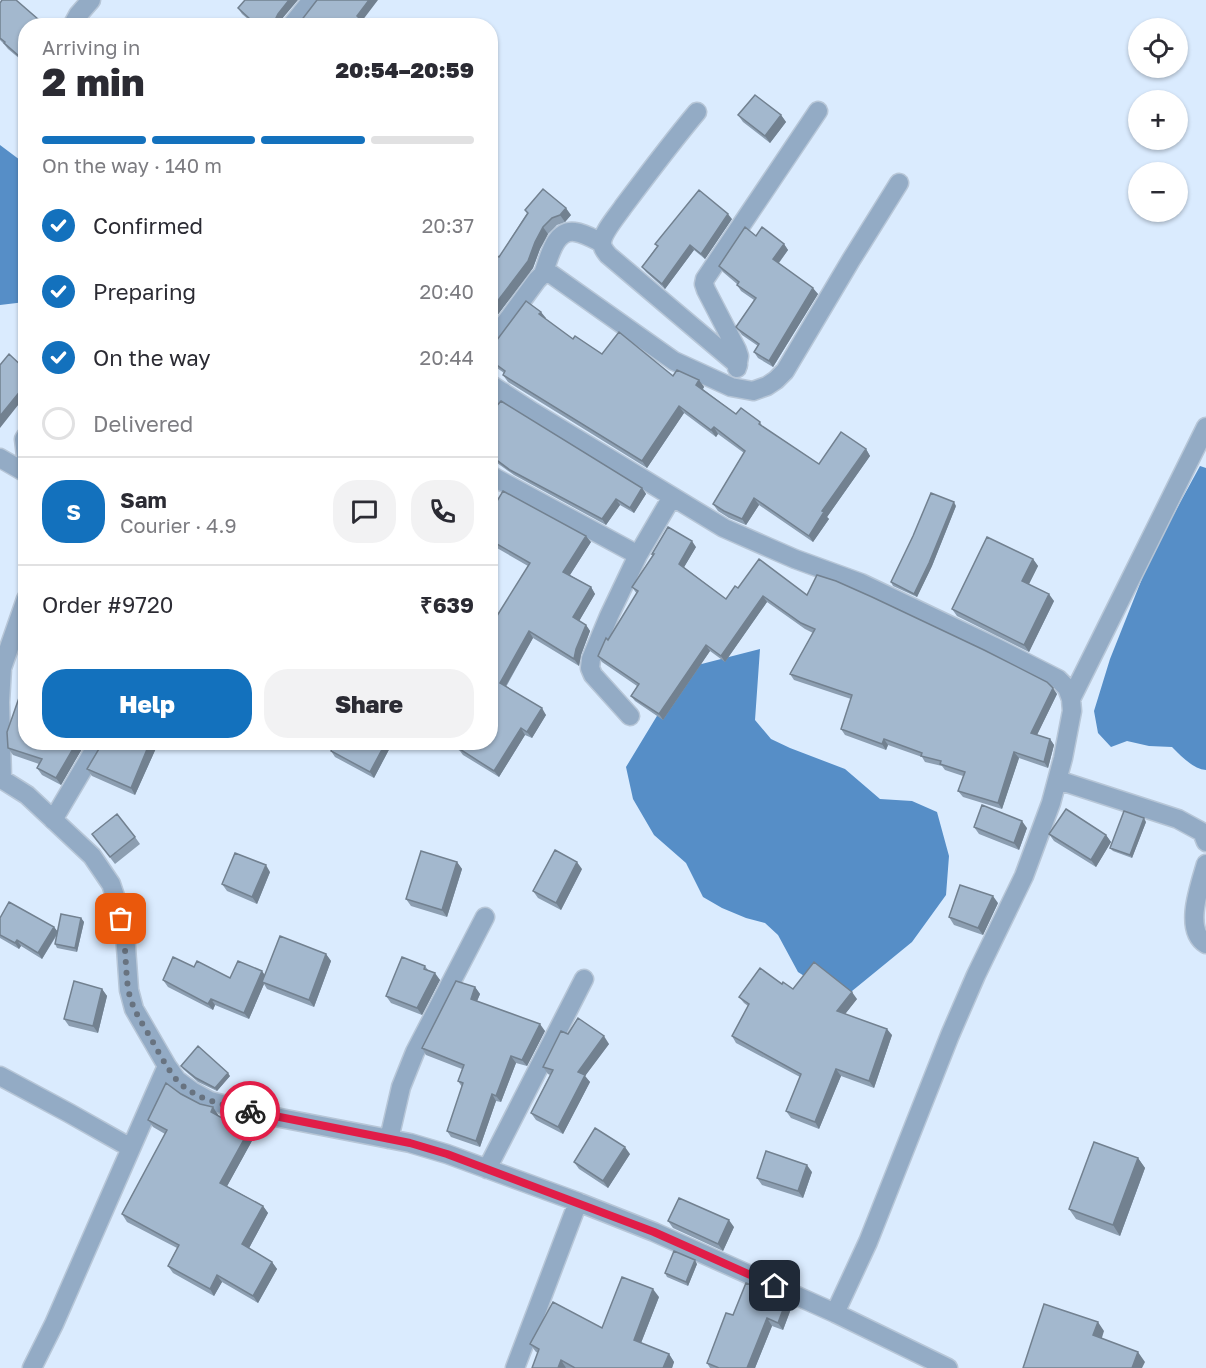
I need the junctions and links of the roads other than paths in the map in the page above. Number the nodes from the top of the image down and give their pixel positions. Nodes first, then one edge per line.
1 (90, 0) edge
2 (312, 0) edge
3 (76, 18) edge
4 (297, 18) edge
5 (697, 111) dead end
6 (818, 111) dead end
7 (899, 183) dead end
8 (602, 243) junction
9 (543, 274) junction
10 (498, 333) edge
11 (738, 365) junction
12 (731, 387) junction
13 (498, 389) edge
14 (1206, 426) edge
15 (0, 458) edge
16 (18, 469) edge
17 (498, 479) edge
18 (672, 497) junction
19 (638, 555) junction
20 (18, 621) edge
21 (1071, 699) junction
22 (630, 716) dead end
23 (94, 750) edge
24 (1, 778) edge
25 (1058, 780) junction
26 (53, 820) junction
27 (1206, 842) edge
28 (1206, 864) edge
29 (485, 917) dead end
30 (1206, 944) edge
31 (584, 979) dead end
32 (167, 1066) junction
33 (0, 1076) edge
34 (389, 1139) junction
35 (131, 1148) junction
36 (487, 1169) junction
37 (578, 1202) junction
38 (835, 1313) junction
39 (936, 1366) edge
40 (519, 1367) edge
41 (32, 1368) edge

1 - 3 street
2 - 4 street
5 - 8 street
6 - 11 street
7 - 12 street
8 - 9 street
8 - 11 street
9 - 10 street
9 - 12 street
11 - 12 street
13 - 18 street
14 - 21 street
15 - 16 street
17 - 19 street
18 - 19 street
18 - 21 street
19 - 22 street
20 - 24 street
21 - 25 street
23 - 26 street
24 - 26 street
25 - 27 street
25 - 38 street
26 - 32 street
28 - 30 street
29 - 34 street
31 - 36 street
32 - 34 street
32 - 35 street
33 - 35 street
34 - 36 street
35 - 41 street
36 - 37 street
37 - 38 street
37 - 40 street
38 - 39 street

